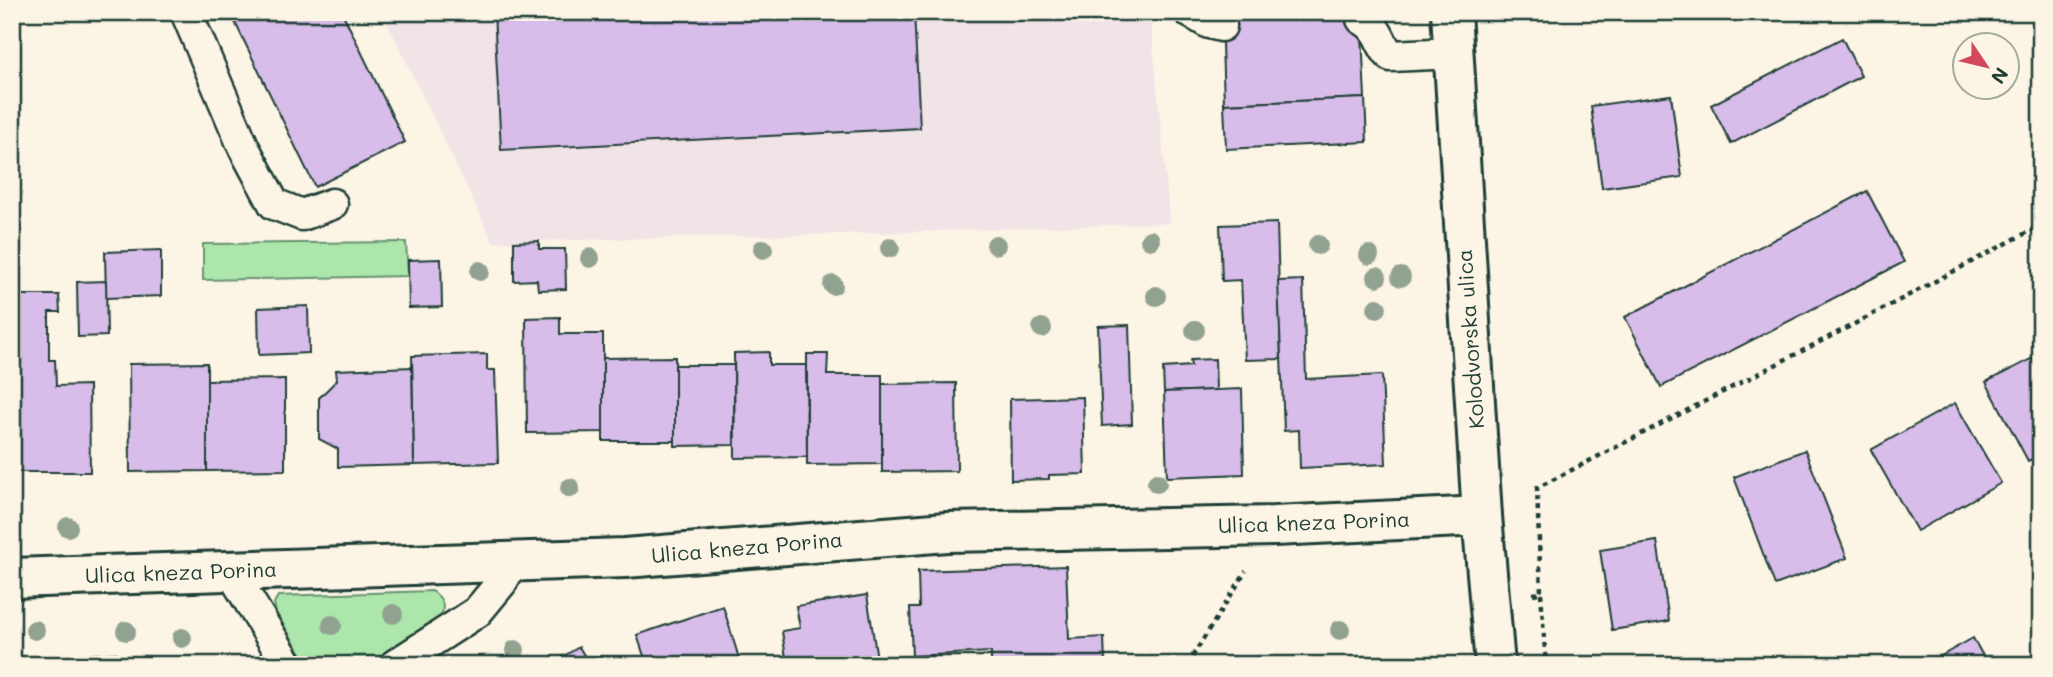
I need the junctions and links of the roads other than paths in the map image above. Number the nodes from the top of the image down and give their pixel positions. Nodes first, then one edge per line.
1 (186, 12) edge
2 (1190, 12) edge
3 (1451, 12) edge
4 (1372, 16) edge
5 (1221, 26) dead end
6 (1454, 53) junction
7 (332, 204) dead end
8 (1482, 516) junction
9 (513, 562) junction
10 (232, 571) junction
11 (12, 578) edge
12 (288, 665) edge
13 (395, 665) edge
14 (1495, 665) edge

1 - 7 lane
2 - 5 lane
3 - 6 street, Kolodvorska ulica
4 - 6 lane
6 - 8 street, Kolodvorska ulica
8 - 9 street, Ulica kneza Porina
8 - 14 street, Kolodvorska ulica
9 - 10 street, Ulica kneza Porina
9 - 13 lane
10 - 11 street, Ulica kneza Porina
10 - 12 lane

